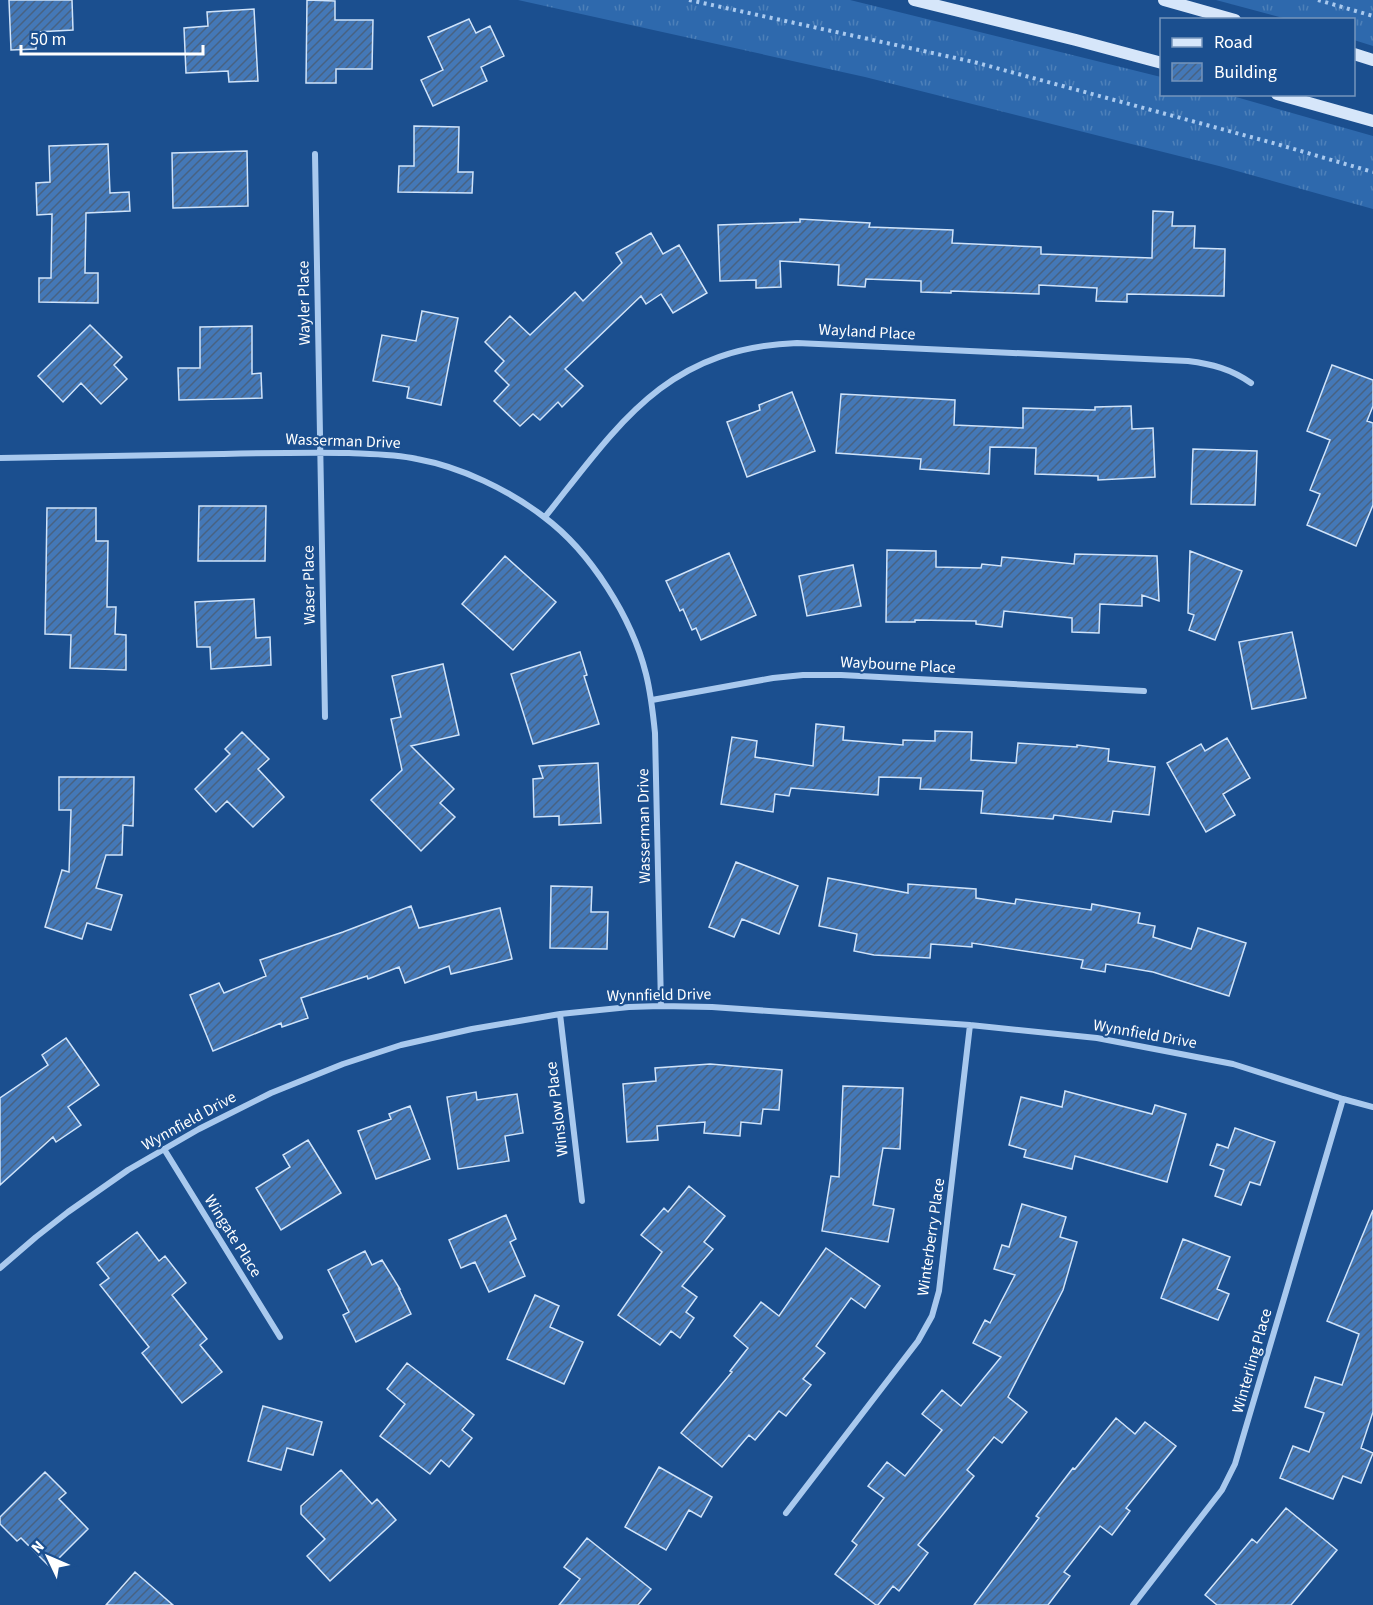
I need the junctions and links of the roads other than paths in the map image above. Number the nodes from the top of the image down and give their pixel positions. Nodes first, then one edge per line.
1 (914, 0) edge
2 (1164, 0) edge
3 (1228, 18) edge
4 (1355, 55) edge
5 (1373, 60) edge
6 (1160, 63) edge
7 (1284, 96) edge
8 (1373, 122) edge
9 (315, 154) dead end
10 (1251, 383) dead end
11 (320, 452) junction
12 (0, 458) edge
13 (545, 517) junction
14 (1144, 691) dead end
15 (652, 700) junction
16 (325, 717) dead end
17 (661, 1006) junction
18 (560, 1014) junction
19 (970, 1025) junction
20 (1343, 1099) junction
21 (1373, 1107) edge
22 (164, 1149) junction
23 (582, 1201) dead end
24 (0, 1268) edge
25 (280, 1337) dead end
26 (786, 1513) dead end
27 (1133, 1605) edge

1 - 6 main road
2 - 3 main road
4 - 5 main road
7 - 8 main road
9 - 11 street, Wayler Place
10 - 13 street, Wayland Place
11 - 12 street, Wasserman Drive
11 - 13 street, Wasserman Drive
11 - 16 street, Waser Place
13 - 15 street, Wasserman Drive
14 - 15 street, Waybourne Place
15 - 17 street, Wasserman Drive
17 - 18 street, Wynnfield Drive
17 - 19 street, Wynnfield Drive
18 - 22 street, Wynnfield Drive
18 - 23 street, Winslow Place
19 - 20 street, Wynnfield Drive
19 - 26 street, Winterberry Place
20 - 21 street, Wynnfield Drive
20 - 27 street, Winterling Place
22 - 24 street, Wynnfield Drive
22 - 25 street, Wingate Place

